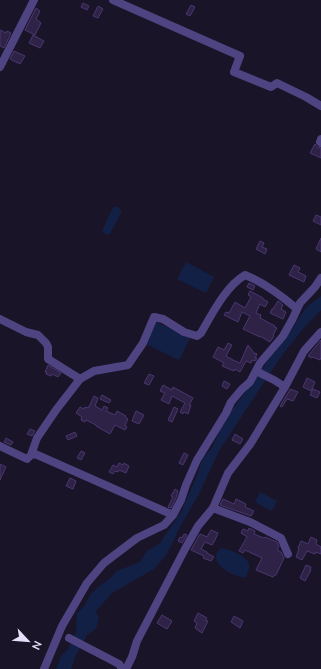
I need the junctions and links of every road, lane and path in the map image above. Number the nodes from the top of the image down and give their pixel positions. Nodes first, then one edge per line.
1 (34, 0) edge
2 (112, 0) edge
3 (0, 67) edge
4 (321, 106) edge
5 (321, 139) edge
6 (321, 143) edge
7 (321, 278) edge
8 (297, 309) junction
9 (0, 318) edge
10 (321, 332) edge
11 (257, 372) junction
12 (80, 379) junction
13 (286, 388) junction
14 (0, 446) edge
15 (31, 455) junction
16 (213, 508) junction
17 (173, 515) junction
18 (288, 554) dead end
19 (70, 639) dead end
20 (44, 669) edge
21 (121, 669) edge
22 (126, 669) edge

1 - 3 street
2 - 4 street
5 - 6 street
7 - 8 street
8 - 11 street
8 - 12 street
9 - 12 street
10 - 13 street
11 - 13 street
11 - 17 street
12 - 15 street
13 - 16 street
14 - 15 street
15 - 17 street
16 - 18 street
16 - 22 street
17 - 20 street
19 - 21 street

